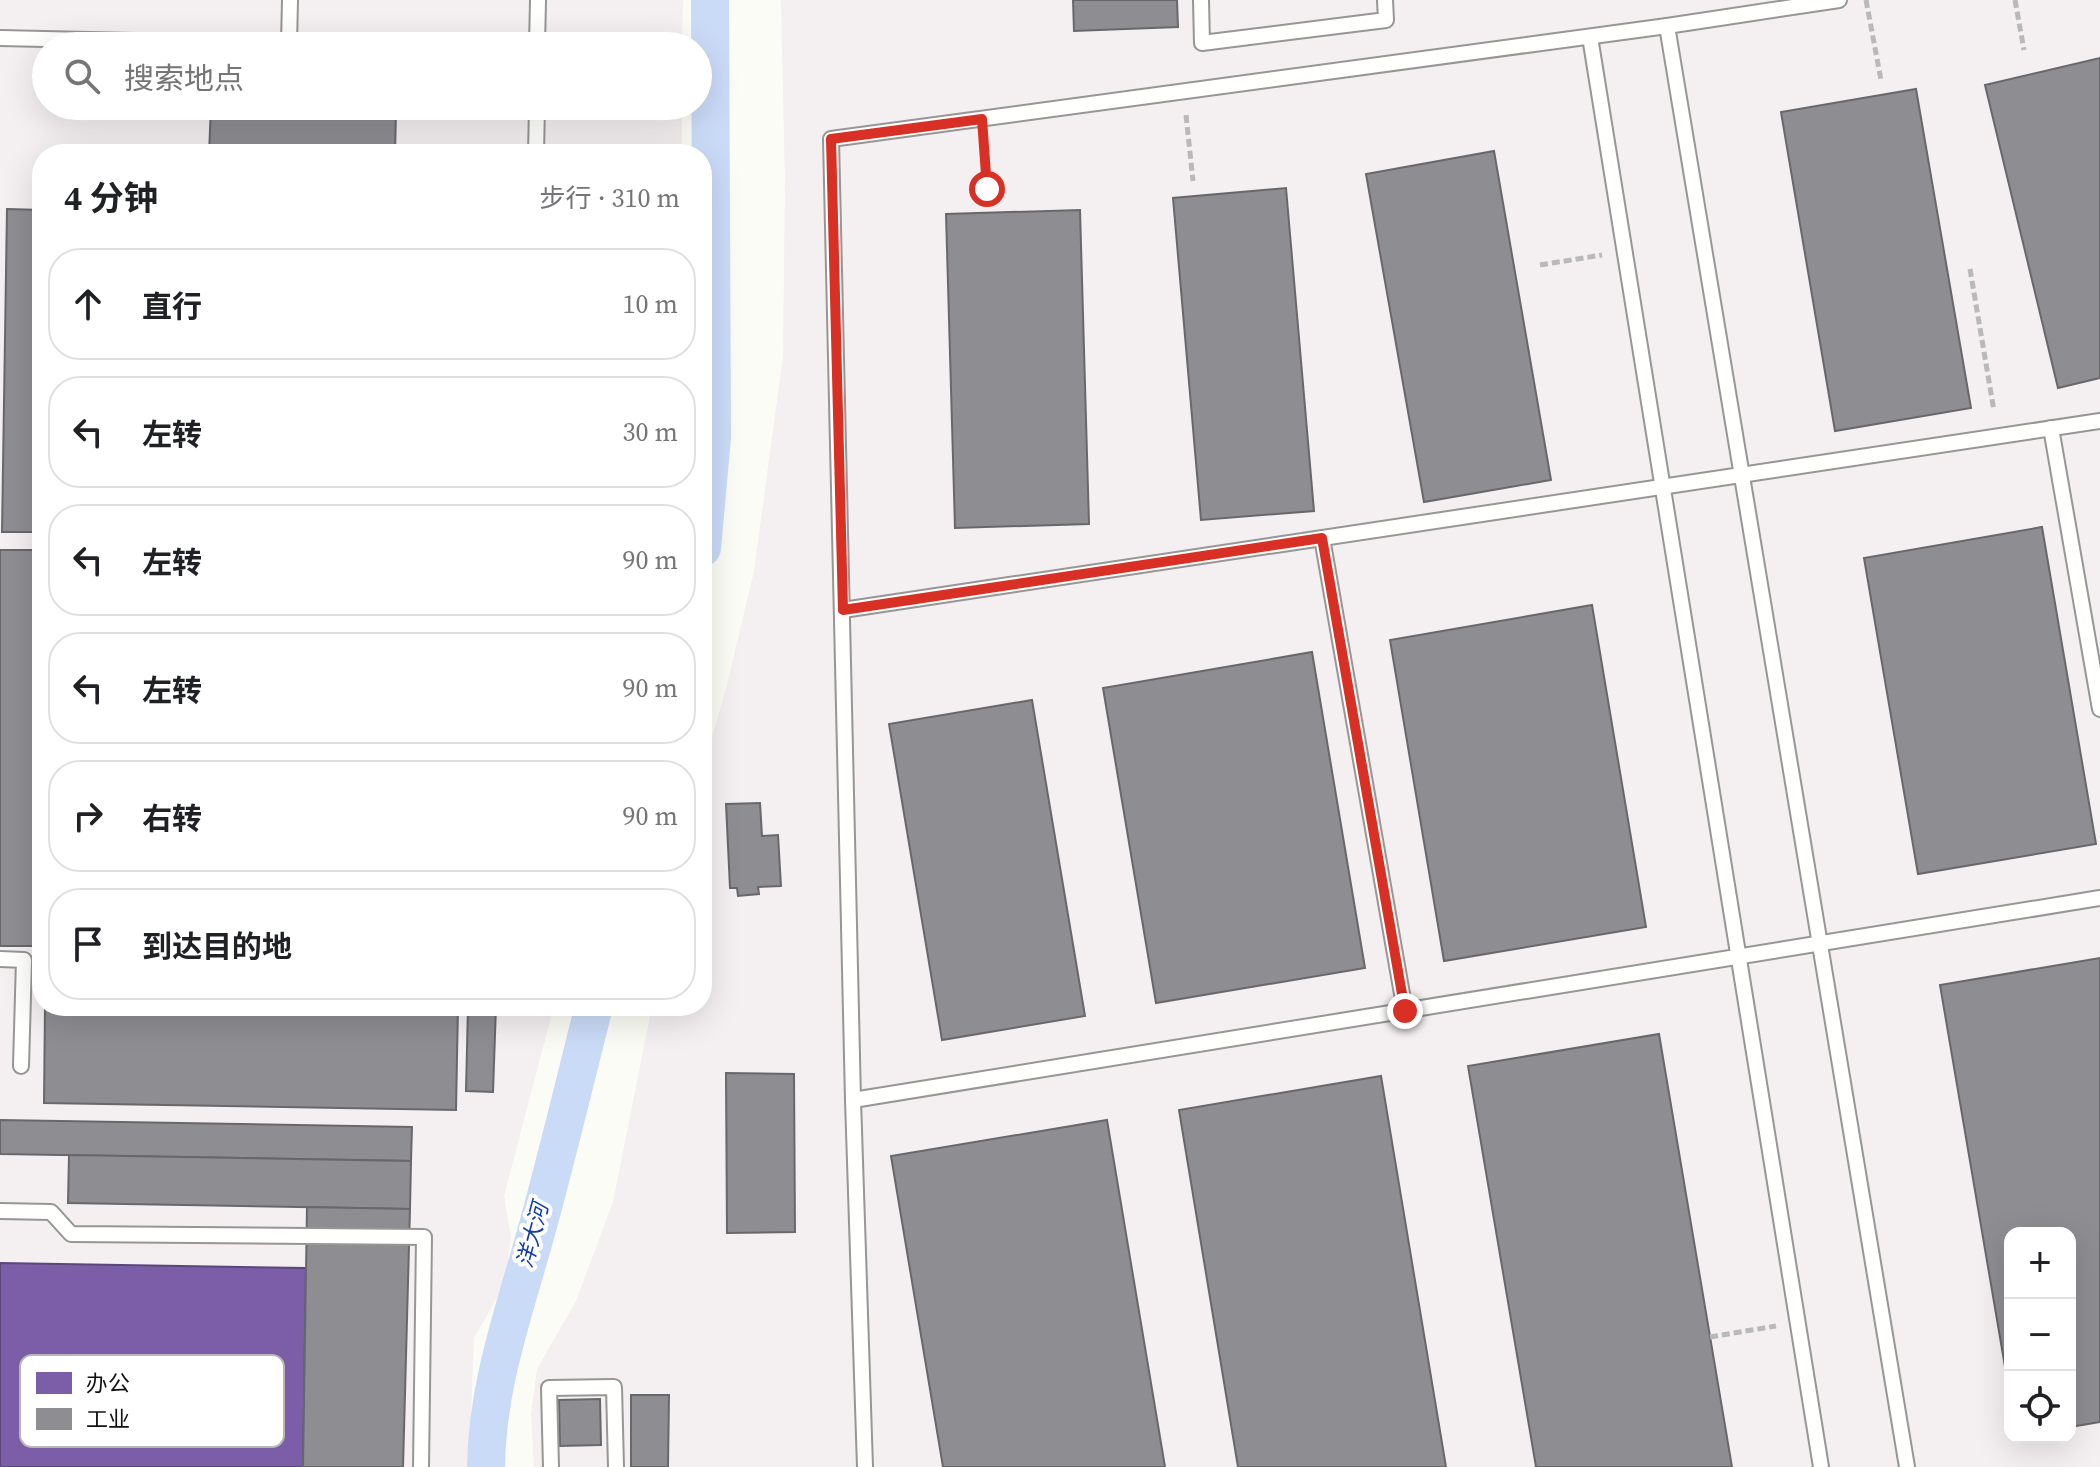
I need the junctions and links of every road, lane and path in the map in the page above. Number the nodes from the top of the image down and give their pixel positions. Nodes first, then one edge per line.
1 (290, 0) edge
2 (538, 0) edge
3 (1201, 0) edge
4 (1385, 0) edge
5 (1839, 0) edge
6 (1866, 0) edge
7 (2015, 0) edge
8 (1781, 5) edge
9 (1667, 26) junction
10 (289, 32) edge
11 (537, 32) edge
12 (1590, 37) junction
13 (0, 38) edge
14 (32, 39) edge
15 (2024, 50) dead end
16 (1881, 80) dead end
17 (1183, 91) junction
18 (982, 119) junction
19 (537, 120) edge
20 (536, 144) edge
21 (1193, 181) dead end
22 (987, 189) dead end
23 (1624, 251) junction
24 (1540, 265) dead end
25 (1970, 269) dead end
26 (2100, 421) edge
27 (2051, 428) junction
28 (1998, 436) junction
29 (1742, 475) junction
30 (1662, 487) junction
31 (1322, 538) junction
32 (843, 610) junction
33 (2100, 709) edge
34 (2100, 898) edge
35 (1820, 944) junction
36 (1738, 957) junction
37 (0, 959) edge
38 (1405, 1011) junction
39 (21, 1066) dead end
40 (853, 1100) junction
41 (0, 1211) edge
42 (1798, 1323) junction
43 (1710, 1337) dead end
44 (421, 1467) edge
45 (551, 1467) edge
46 (616, 1467) edge
47 (865, 1467) edge
48 (1821, 1467) edge
49 (1907, 1467) edge

1 - 10 lane
2 - 11 lane
3 - 4 lane
5 - 8 lane
6 - 16 path
7 - 15 path
8 - 9 lane
9 - 12 lane
9 - 29 lane
12 - 17 lane
12 - 23 lane
13 - 14 lane
17 - 18 lane
17 - 21 path
18 - 22 path
18 - 32 lane
19 - 20 lane
23 - 24 path
23 - 30 lane
25 - 28 path
26 - 27 lane
27 - 28 lane
27 - 33 lane
28 - 29 lane
29 - 30 lane
29 - 35 lane
30 - 31 lane
30 - 36 lane
31 - 32 lane
31 - 38 lane
32 - 40 lane
34 - 35 lane
35 - 36 lane
35 - 49 lane
36 - 38 lane
36 - 42 lane
37 - 39 lane
38 - 40 lane
40 - 47 lane
41 - 44 lane
42 - 43 path
42 - 48 lane
45 - 46 lane

